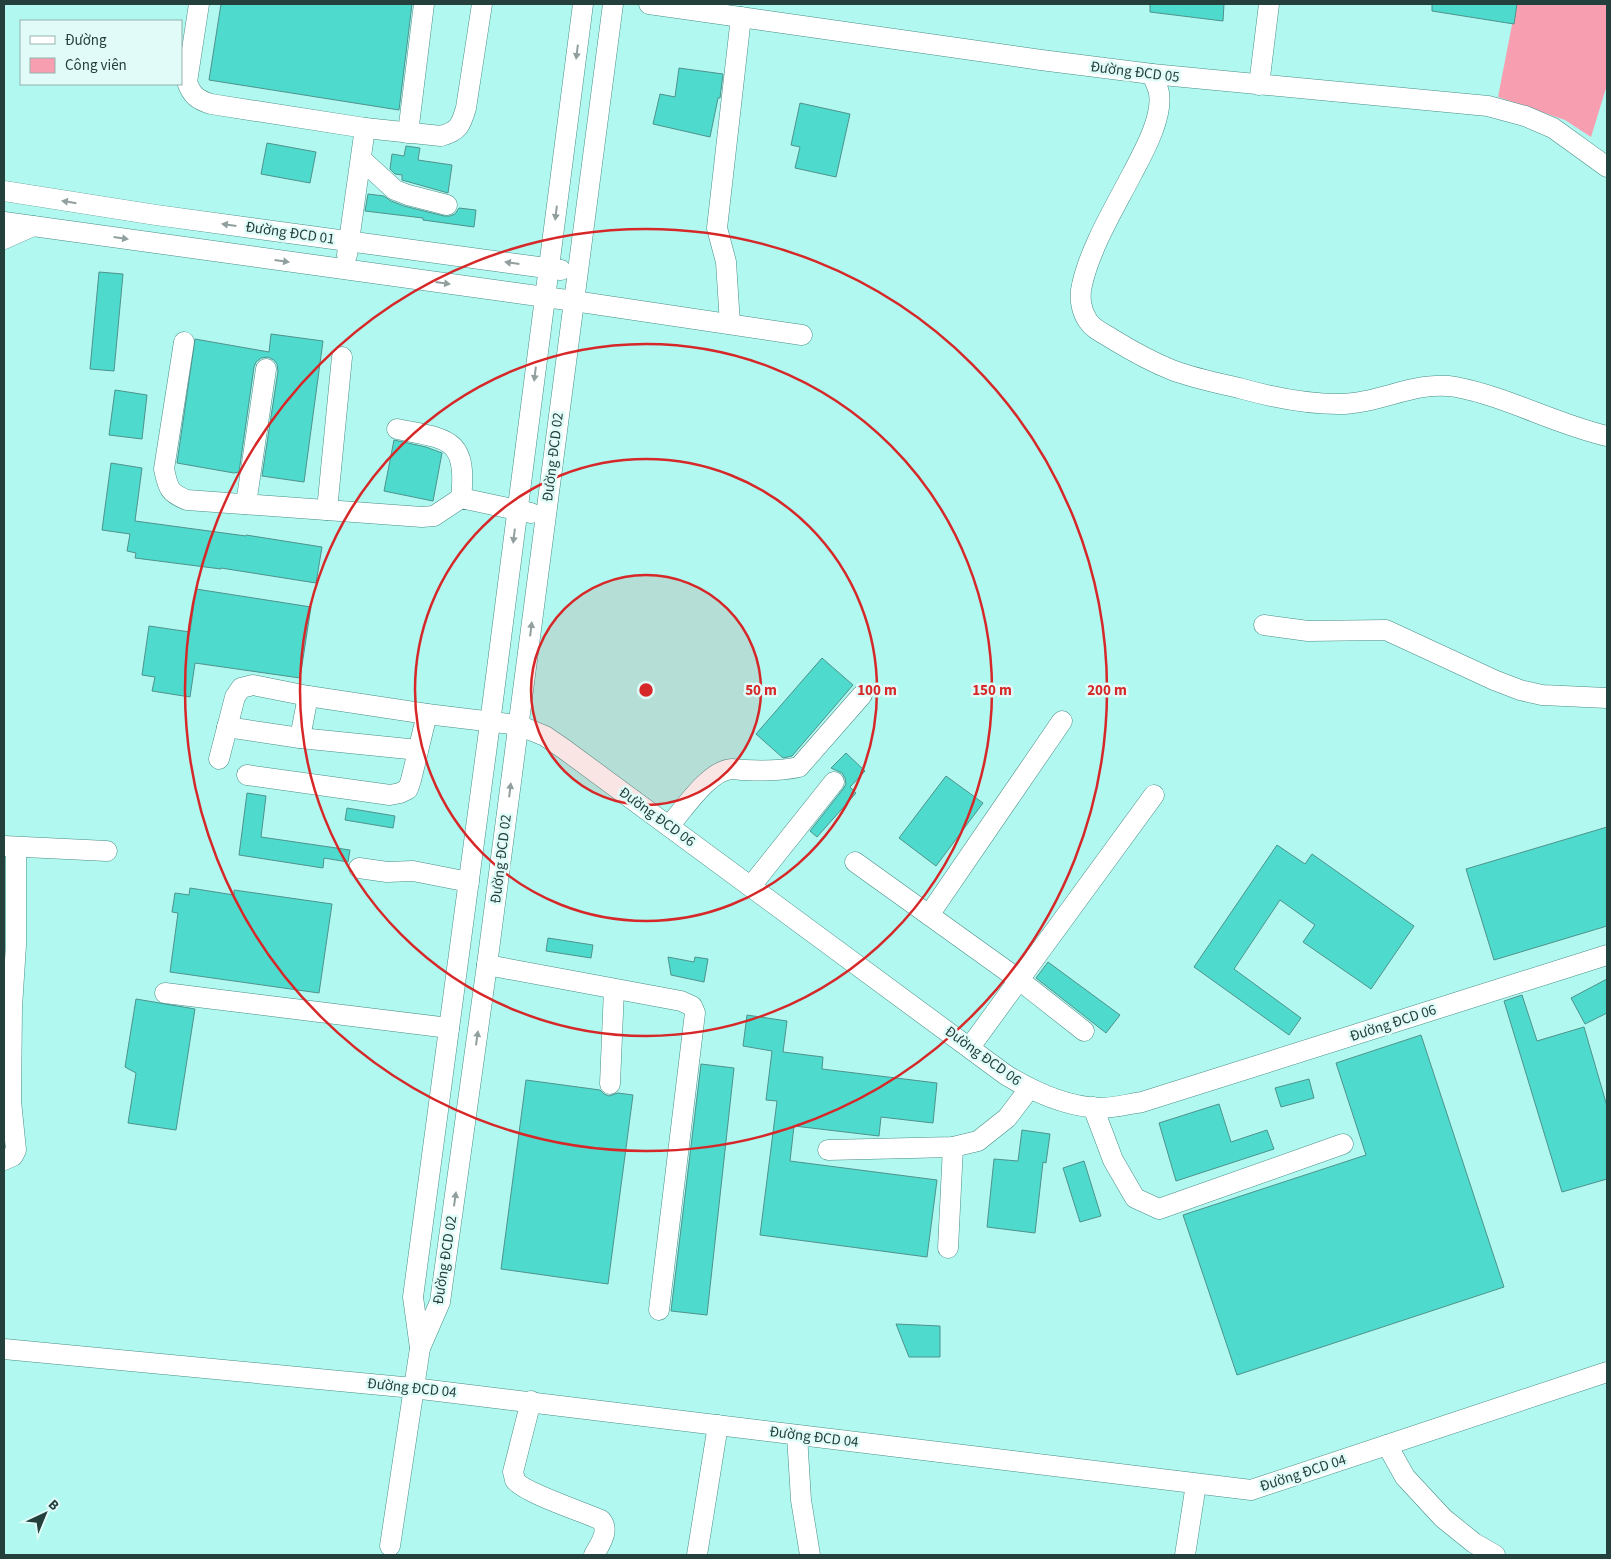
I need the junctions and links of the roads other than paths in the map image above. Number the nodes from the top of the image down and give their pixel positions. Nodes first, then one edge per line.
1 (199, 4) edge
2 (424, 4) edge
3 (482, 4) edge
4 (583, 4) edge
5 (613, 4) edge
6 (650, 4) edge
7 (1269, 4) edge
8 (708, 8) edge
9 (741, 17) junction
10 (1152, 74) junction
11 (1259, 85) junction
12 (365, 128) junction
13 (408, 133) junction
14 (361, 159) junction
15 (1606, 164) edge
16 (4, 182) edge
17 (13, 193) edge
18 (447, 205) dead end
19 (4, 222) edge
20 (33, 226) junction
21 (4, 239) edge
22 (350, 242) junction
23 (549, 268) junction
24 (345, 269) junction
25 (577, 272) junction
26 (545, 297) junction
27 (574, 301) junction
28 (730, 324) junction
29 (802, 336) dead end
30 (184, 342) dead end
31 (342, 356) dead end
32 (266, 369) dead end
33 (397, 429) dead end
34 (1607, 436) edge
35 (461, 498) junction
36 (246, 504) junction
37 (328, 510) junction
38 (518, 511) junction
39 (546, 514) junction
40 (1264, 625) dead end
41 (862, 695) dead end
42 (308, 696) junction
43 (1607, 698) edge
44 (427, 714) junction
45 (1062, 721) dead end
46 (490, 723) junction
47 (518, 725) junction
48 (227, 727) junction
49 (300, 738) junction
50 (418, 750) junction
51 (219, 760) dead end
52 (247, 775) dead end
53 (834, 782) dead end
54 (1154, 795) dead end
55 (669, 826) junction
56 (10, 847) edge
57 (107, 851) dead end
58 (855, 862) dead end
59 (359, 868) dead end
60 (469, 882) junction
61 (751, 886) junction
62 (928, 915) junction
63 (1607, 955) edge
64 (487, 965) junction
65 (1018, 979) junction
66 (614, 989) junction
67 (165, 992) dead end
68 (449, 1028) junction
69 (1084, 1031) dead end
70 (970, 1047) junction
71 (610, 1084) dead end
72 (1029, 1089) junction
73 (1093, 1107) junction
74 (1343, 1144) dead end
75 (952, 1147) junction
76 (828, 1150) dead end
77 (4, 1160) edge
78 (948, 1248) dead end
79 (659, 1310) dead end
80 (420, 1348) junction
81 (4, 1349) edge
82 (1607, 1372) edge
83 (413, 1388) junction
84 (532, 1402) junction
85 (718, 1425) junction
86 (797, 1435) junction
87 (1387, 1445) junction
88 (1196, 1484) junction
89 (390, 1546) dead end
90 (594, 1555) edge
91 (697, 1555) edge
92 (810, 1555) edge
93 (1185, 1555) edge
94 (1495, 1555) edge

1 - 12 street
2 - 13 street
3 - 13 street
4 -> 23 street, Đường ĐCD 02
5 - 25 street, Đường ĐCD 02
6 - 8 street, Đường ĐCD 05
7 - 11 street
8 - 9 street, Đường ĐCD 05
9 - 10 street, Đường ĐCD 05
9 - 28 street
10 - 11 street, Đường ĐCD 05
10 - 34 street
11 - 15 street, Đường ĐCD 05
12 - 13 street
12 - 14 street
14 - 18 street
14 - 22 street
16 - 17 street
22 -> 17 street, Đường ĐCD 01
19 - 20 street, Đường ĐCD 01
20 - 21 street
20 -> 24 street, Đường ĐCD 01
23 -> 22 street, Đường ĐCD 01
22 - 24 street
23 - 25 street, Đường ĐCD 01
23 - 26 street, Đường ĐCD 02
24 -> 26 street, Đường ĐCD 01
25 - 27 street, Đường ĐCD 02
26 - 27 street, Đường ĐCD 01
26 -> 38 street, Đường ĐCD 02
27 - 28 street, Đường ĐCD 01
27 - 39 street, Đường ĐCD 02
28 - 29 street, Đường ĐCD 01
30 - 36 street
31 - 37 street
32 - 36 street
33 - 35 street
35 - 37 street
35 - 38 street
36 - 37 street
38 - 39 street
38 -> 46 street, Đường ĐCD 02
47 -> 39 street, Đường ĐCD 02
40 - 43 street
41 - 55 street
42 - 44 street, Đường ĐCD 06
42 - 48 street, Đường ĐCD 06
42 - 49 street
44 - 46 street, Đường ĐCD 06
44 - 50 street
45 - 62 street
46 - 47 street, Đường ĐCD 06
46 - 60 street, Đường ĐCD 02
47 - 55 street, Đường ĐCD 06
64 -> 47 street, Đường ĐCD 02
48 - 49 street
48 - 51 street
49 - 50 street
50 - 52 street
53 - 61 street
54 - 65 street
55 - 61 street, Đường ĐCD 06
56 - 57 street
56 - 77 street
58 - 62 street
59 - 60 street
60 - 68 street, Đường ĐCD 02
61 - 70 street, Đường ĐCD 06
62 - 65 street
63 - 73 street, Đường ĐCD 06
64 - 66 street
80 -> 64 street, Đường ĐCD 02
65 - 69 street
65 - 70 street
66 - 71 street
66 - 79 street
67 - 68 street
68 - 80 street, Đường ĐCD 02
70 - 72 street, Đường ĐCD 06
72 - 73 street, Đường ĐCD 06
72 - 75 street
73 - 74 street
75 - 76 street
75 - 78 street
80 - 83 street
81 - 83 street, Đường ĐCD 04
82 - 87 street, Đường ĐCD 04
83 - 84 street, Đường ĐCD 04
83 - 89 street
84 - 85 street, Đường ĐCD 04
84 - 90 street
85 - 86 street, Đường ĐCD 04
85 - 91 street
86 - 88 street, Đường ĐCD 04
86 - 92 street
87 - 88 street, Đường ĐCD 04
87 - 94 street
88 - 93 street

